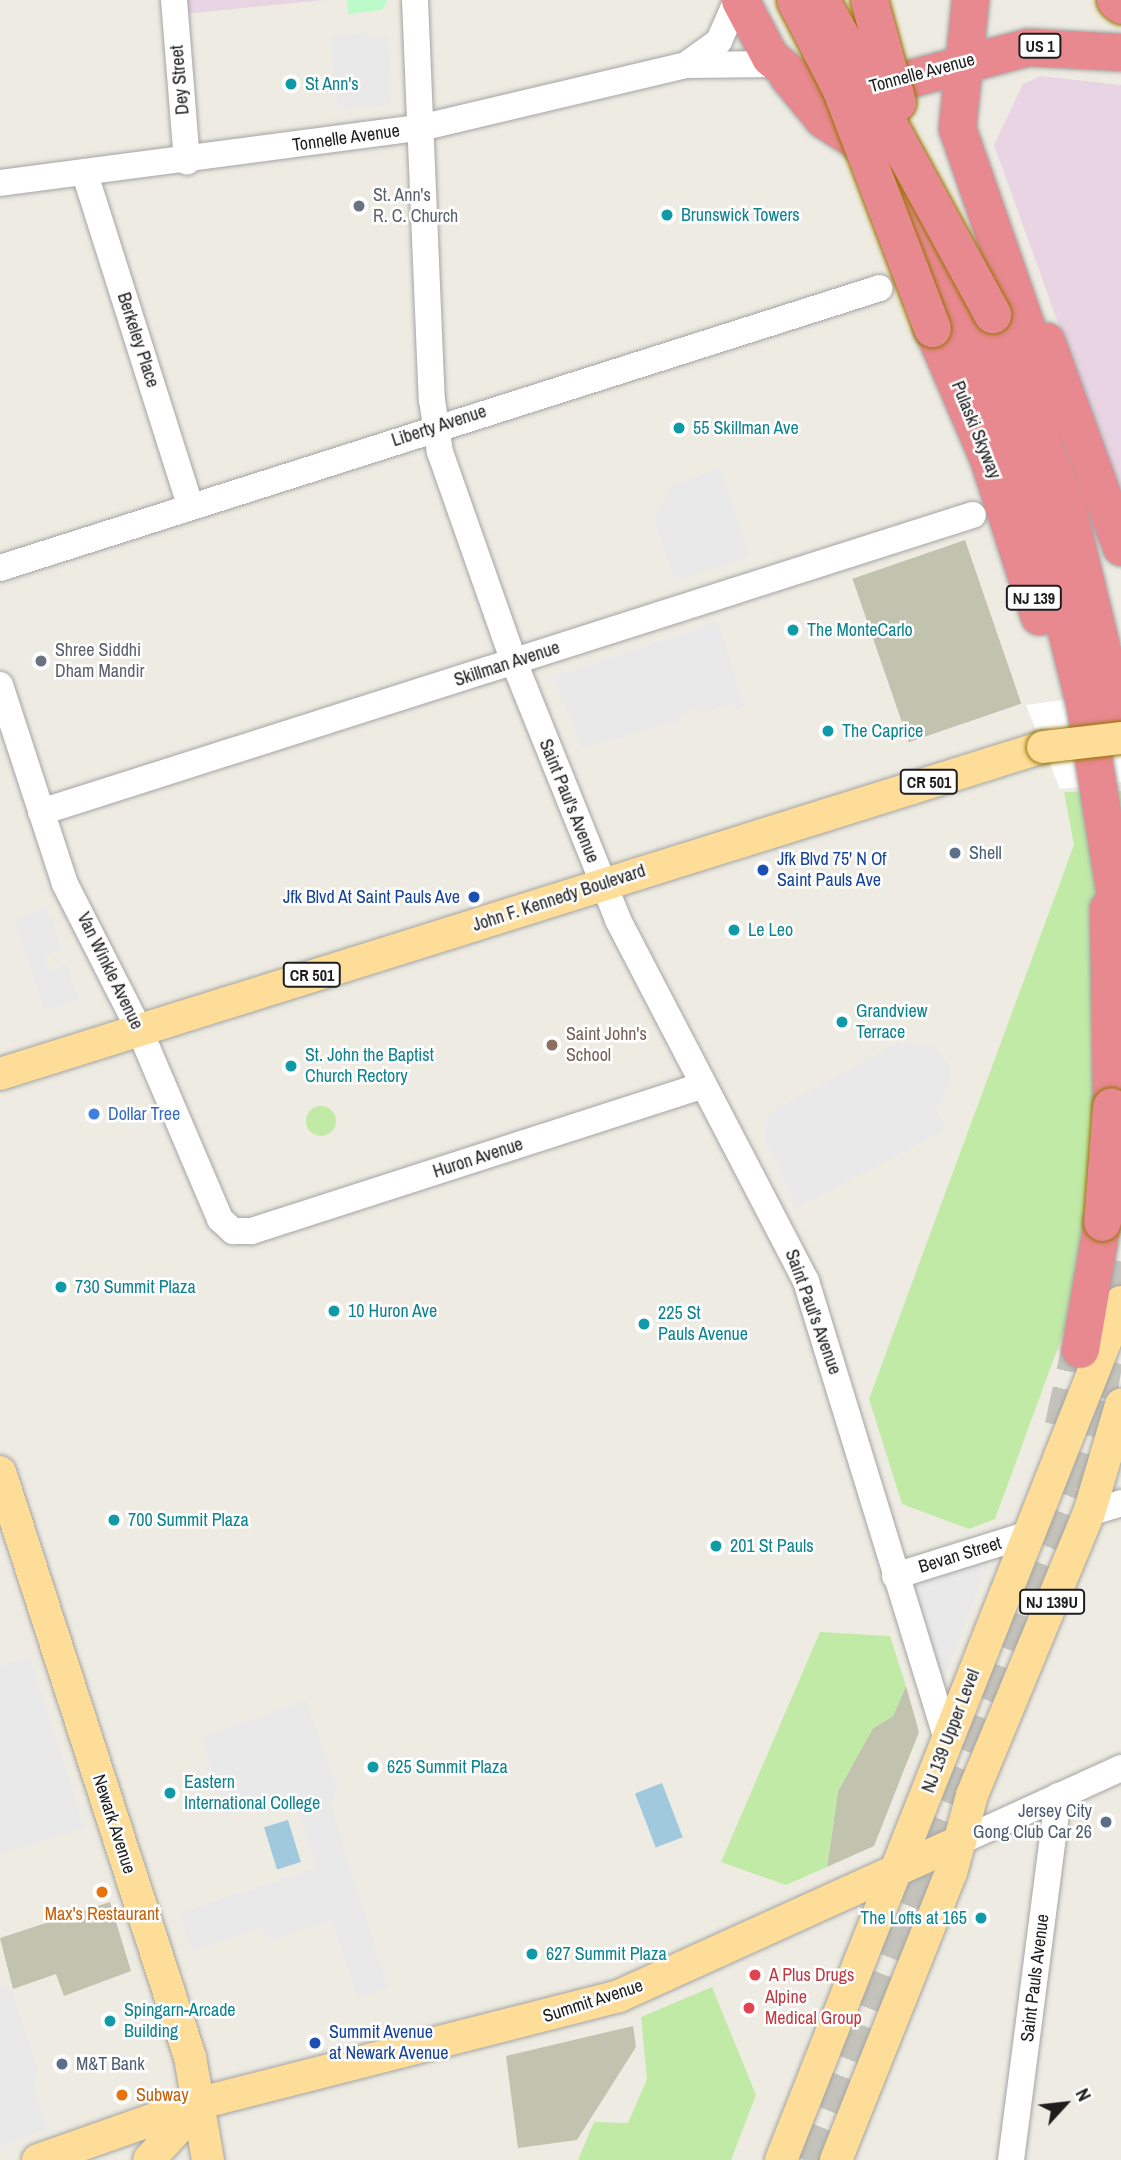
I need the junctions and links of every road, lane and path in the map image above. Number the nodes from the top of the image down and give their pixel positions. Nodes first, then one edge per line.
1 (174, 0) edge
2 (415, 0) edge
3 (738, 0) edge
4 (795, 0) edge
5 (816, 0) edge
6 (821, 0) edge
7 (970, 0) edge
8 (1114, 0) edge
9 (1121, 4) edge
10 (865, 8) edge
11 (1121, 52) edge
12 (960, 63) junction
13 (686, 65) junction
14 (780, 66) junction
15 (861, 89) junction
16 (420, 128) junction
17 (187, 161) junction
18 (887, 170) junction
19 (85, 174) junction
20 (0, 183) edge
21 (979, 199) junction
22 (880, 288) dead end
23 (992, 314) junction
24 (435, 427) junction
25 (1044, 442) junction
26 (190, 506) junction
27 (973, 515) dead end
28 (1121, 547) edge
29 (0, 568) edge
30 (514, 662) junction
31 (0, 685) edge
32 (1121, 729) edge
33 (1121, 737) edge
34 (41, 812) junction
35 (1107, 863) junction
36 (602, 884) junction
37 (1121, 932) edge
38 (139, 1029) junction
39 (0, 1074) edge
40 (704, 1086) junction
41 (1116, 1092) edge
42 (252, 1231) joint
43 (1121, 1302) edge
44 (1080, 1349) tunnel mouth
45 (1121, 1405) edge
46 (0, 1472) edge
47 (1121, 1503) edge
48 (1089, 1513) junction
49 (1026, 1535) junction
50 (895, 1576) junction
51 (947, 1739) junction
52 (1121, 1768) edge
53 (1058, 1796) junction
54 (961, 1841) junction
55 (892, 1874) junction
56 (201, 2104) junction
57 (38, 2160) edge
58 (149, 2160) edge
59 (208, 2160) edge
60 (781, 2160) edge
61 (835, 2160) edge
62 (1011, 2160) edge

1 - 17 street, Dey Street
2 - 16 street, Saint Paul's Avenue
3 - 13 street, Tonnelle Avenue
3 - 14 highway, US 1
4 - 35 highway, Pulaski Skyway / NJ 139, bridge
5 - 15 highway
6 - 23 highway, NJ 139, bridge
7 - 12 highway
8 - 9 highway, bridge
10 - 15 highway
10 - 23 highway, bridge
11 - 12 highway, Tonnelle Avenue / US 1
12 - 15 highway, Tonnelle Avenue / US 1
12 - 21 highway
13 - 14 street, Tonnelle Avenue
13 - 16 street, Tonnelle Avenue
14 - 15 highway, Tonnelle Avenue / US 1
14 - 18 highway
15 - 18 highway
16 - 17 street, Tonnelle Avenue
16 - 24 street, Saint Paul's Avenue
17 - 19 street, Tonnelle Avenue
18 - 35 highway
19 - 20 street, Tonnelle Avenue
19 - 26 street, Berkeley Place
21 - 25 highway
21 - 28 highway
22 - 24 street, Liberty Avenue
23 - 25 highway, NJ 139
24 - 26 street, Liberty Avenue
24 - 30 street, Saint Paul's Avenue
25 - 32 highway, NJ 139
26 - 29 street, Liberty Avenue
27 - 30 street, Skillman Avenue
30 - 34 street, Skillman Avenue
30 - 36 street, Saint Paul's Avenue
31 - 34 street, Van Winkle Avenue
33 - 36 main road, John F. Kennedy Boulevard / CR 501, bridge
34 - 38 street, Van Winkle Avenue
35 - 37 highway
35 - 41 highway, NJ 139
36 - 38 main road, John F. Kennedy Boulevard / CR 501
36 - 40 street, Saint Paul's Avenue
38 - 39 main road, John F. Kennedy Boulevard / CR 501
38 - 42 street, Van Winkle Avenue
40 - 42 street, Huron Avenue
40 - 50 street, Saint Paul's Avenue
41 - 44 highway, NJ 139, bridge
43 - 49 main road, NJ 139 Upper Level / NJ 139U
45 - 48 main road, NJ 139U
46 - 56 main road, Newark Avenue
47 - 48 street
48 - 54 main road, NJ 139U
49 - 50 street, Bevan Street
49 - 51 main road, NJ 139 Upper Level / NJ 139U
50 - 51 street, Saint Paul's Avenue
51 - 55 main road, NJ 139 Upper Level / NJ 139U
52 - 53 street, Summit Avenue
53 - 54 street, Summit Avenue
53 - 62 street, Saint Pauls Avenue
54 - 55 main road, Summit Avenue
54 - 61 main road, NJ 139U
55 - 56 main road, Summit Avenue
55 - 60 main road, NJ 139 Upper Level / NJ 139U
56 - 57 main road, Summit Avenue
56 - 58 main road
56 - 59 main road, Newark Avenue

